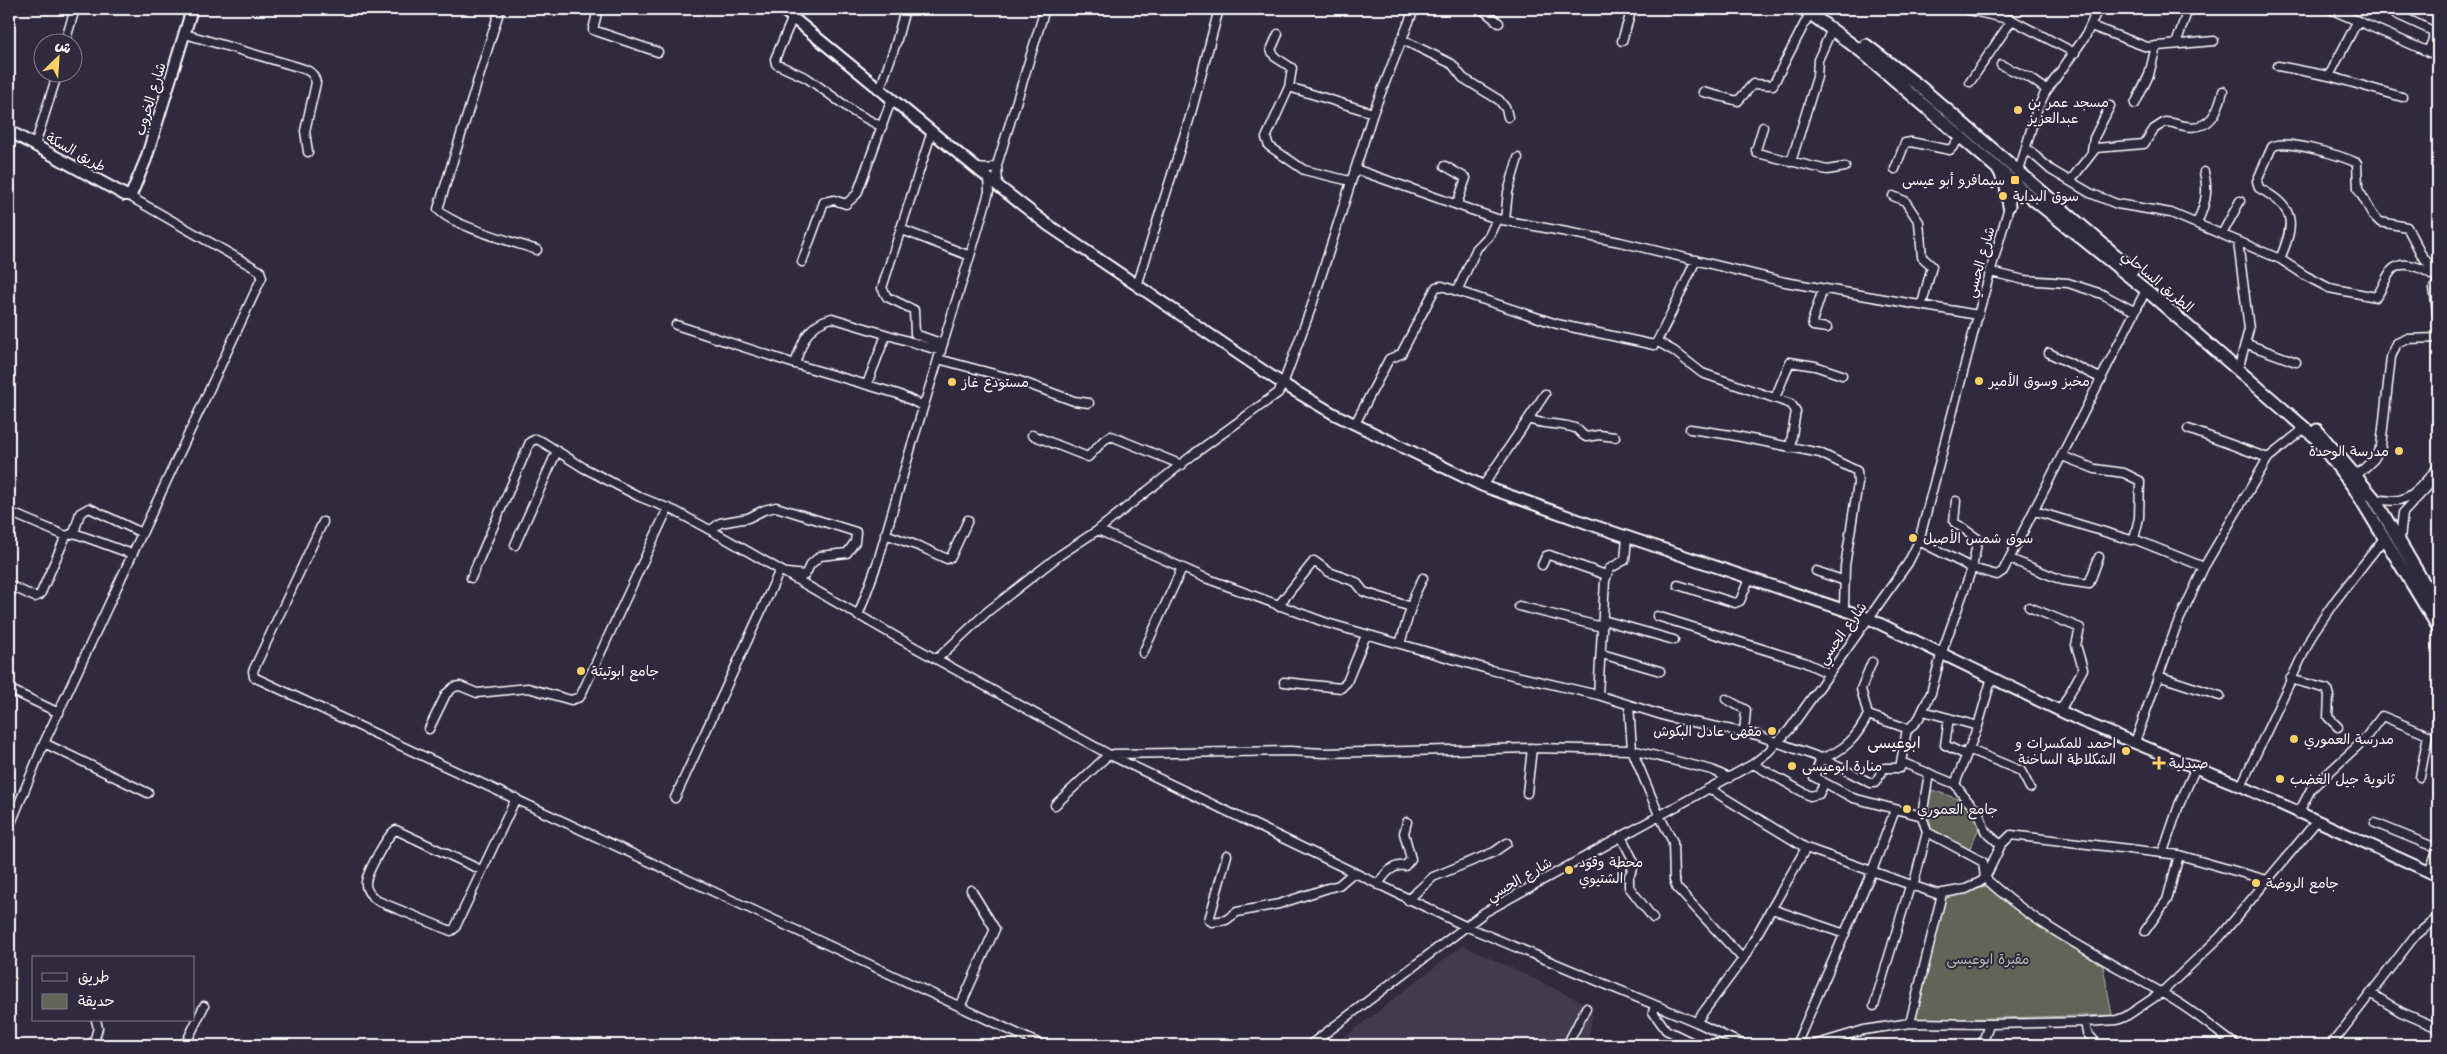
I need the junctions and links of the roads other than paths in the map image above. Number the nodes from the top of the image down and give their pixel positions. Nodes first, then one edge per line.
1 (75, 9) edge
2 (192, 9) edge
3 (500, 9) edge
4 (598, 9) edge
5 (782, 9) edge
6 (905, 9) edge
7 (1045, 9) edge
8 (1219, 9) edge
9 (1414, 9) edge
10 (1482, 9) edge
11 (1632, 9) edge
12 (1964, 9) edge
13 (2098, 9) edge
14 (2188, 9) edge
15 (2330, 9) edge
16 (1810, 10) edge
17 (2396, 14) dead end
18 (793, 17) junction
19 (2012, 20) junction
20 (2358, 22) junction
21 (1499, 23) dead end
22 (2091, 26) junction
23 (1832, 29) junction
24 (68, 32) edge
25 (184, 34) junction
26 (1278, 34) dead end
27 (1401, 39) junction
28 (2214, 41) dead end
29 (1622, 42) dead end
30 (2176, 44) junction
31 (2156, 46) junction
32 (658, 52) dead end
33 (2428, 52) junction
34 (2075, 53) junction
35 (2438, 56) edge
36 (2001, 65) dead end
37 (2278, 66) dead end
38 (2329, 76) junction
39 (55, 82) edge
40 (1970, 82) dead end
41 (1289, 87) junction
42 (880, 89) junction
43 (2047, 90) junction
44 (2224, 91) dead end
45 (1703, 92) dead end
46 (2402, 97) dead end
47 (892, 98) junction
48 (2135, 104) dead end
49 (2110, 106) dead end
50 (1373, 113) junction
51 (1508, 117) dead end
52 (1763, 127) dead end
53 (882, 128) junction
54 (9, 130) edge
55 (932, 131) junction
56 (1962, 136) junction
57 (35, 145) junction
58 (2026, 148) junction
59 (2092, 150) junction
60 (308, 152) dead end
61 (1518, 158) dead end
62 (1791, 162) junction
63 (997, 165) junction
64 (1445, 166) dead end
65 (1844, 167) dead end
66 (976, 168) junction
67 (1997, 168) junction
68 (1354, 169) junction
69 (1895, 169) dead end
70 (2019, 172) junction
71 (2204, 172) dead end
72 (988, 178) junction
73 (1350, 181) junction
74 (2070, 181) junction
75 (2016, 183) junction
76 (998, 186) junction
77 (130, 195) junction
78 (1893, 196) dead end
79 (2034, 200) junction
80 (2240, 201) dead end
81 (1457, 204) junction
82 (2009, 206) junction
83 (1501, 220) junction
84 (2198, 223) junction
85 (900, 229) junction
86 (2222, 234) junction
87 (2238, 242) junction
88 (537, 250) dead end
89 (970, 256) junction
90 (2280, 259) junction
91 (1696, 260) junction
92 (802, 262) dead end
93 (1990, 272) junction
94 (2438, 278) edge
95 (2438, 284) edge
96 (1137, 286) junction
97 (1823, 289) junction
98 (2146, 290) junction
99 (1457, 291) junction
100 (1922, 304) junction
101 (2134, 311) junction
102 (1978, 315) junction
103 (2438, 319) edge
104 (676, 325) dead end
105 (1827, 328) dead end
106 (886, 335) junction
107 (2438, 338) edge
108 (1658, 342) junction
109 (2247, 344) junction
110 (941, 351) junction
111 (2049, 353) dead end
112 (2296, 362) dead end
113 (2240, 363) junction
114 (795, 364) junction
115 (1842, 375) dead end
116 (2102, 379) junction
117 (867, 384) junction
118 (1283, 384) junction
119 (1545, 394) dead end
120 (1775, 398) junction
121 (1089, 403) dead end
122 (923, 406) junction
123 (1529, 419) junction
124 (1356, 422) junction
125 (2305, 428) junction
126 (1690, 429) dead end
127 (2188, 430) dead end
128 (1032, 435) dead end
129 (1615, 437) dead end
130 (1790, 448) junction
131 (557, 451) junction
132 (2062, 456) junction
133 (2268, 458) junction
134 (1182, 465) junction
135 (2438, 468) edge
136 (2357, 475) junction
137 (2438, 475) edge
138 (1483, 486) junction
139 (2374, 498) junction
140 (1956, 501) dead end
141 (668, 508) junction
142 (2035, 511) junction
143 (14, 514) dead end
144 (968, 520) dead end
145 (323, 522) dead end
146 (711, 530) junction
147 (1098, 530) junction
148 (74, 532) junction
149 (142, 534) junction
150 (885, 534) junction
151 (66, 536) junction
152 (1627, 537) junction
153 (2385, 537) junction
154 (2134, 539) junction
155 (2400, 539) junction
156 (1919, 541) junction
157 (516, 545) dead end
158 (132, 554) junction
159 (2099, 557) dead end
160 (2010, 560) junction
161 (1542, 565) dead end
162 (2204, 567) junction
163 (1182, 568) junction
164 (1972, 568) junction
165 (782, 571) junction
166 (1816, 571) dead end
167 (1606, 574) junction
168 (471, 578) dead end
169 (1423, 578) dead end
170 (1749, 579) junction
171 (1845, 581) junction
172 (9, 585) edge
173 (1678, 586) dead end
174 (1278, 606) junction
175 (1519, 606) dead end
176 (2438, 606) edge
177 (1411, 607) junction
178 (2029, 607) dead end
179 (1844, 609) junction
180 (858, 616) junction
181 (1657, 616) dead end
182 (1868, 618) junction
183 (1602, 623) junction
184 (2438, 627) edge
185 (1366, 634) junction
186 (1674, 640) dead end
187 (1400, 644) junction
188 (1143, 653) dead end
189 (1602, 654) junction
190 (1941, 655) junction
191 (937, 659) junction
192 (1872, 662) dead end
193 (1660, 671) dead end
194 (1828, 673) junction
195 (2158, 676) junction
196 (1992, 677) junction
197 (2290, 679) junction
198 (1284, 682) dead end
199 (9, 689) edge
200 (1598, 695) junction
201 (2220, 696) dead end
202 (1726, 700) dead end
203 (1629, 705) junction
204 (1923, 711) junction
205 (2060, 711) junction
206 (59, 713) junction
207 (1868, 715) junction
208 (1949, 718) junction
209 (1978, 726) junction
210 (2338, 727) dead end
211 (429, 729) dead end
212 (1907, 729) junction
213 (1744, 732) junction
214 (1778, 742) junction
215 (2135, 742) junction
216 (44, 743) junction
217 (1532, 748) junction
218 (1632, 750) junction
219 (1967, 752) junction
220 (1110, 755) junction
221 (1820, 758) junction
222 (1902, 762) junction
223 (1753, 764) junction
224 (2196, 767) junction
225 (1929, 773) junction
226 (2420, 777) dead end
227 (1729, 778) junction
228 (1824, 784) junction
229 (1956, 784) junction
230 (2241, 786) junction
231 (2030, 788) dead end
232 (1710, 789) junction
233 (1526, 793) dead end
234 (148, 794) dead end
235 (516, 798) junction
236 (676, 798) dead end
237 (1055, 805) dead end
238 (1895, 810) junction
239 (2298, 814) junction
240 (1659, 816) junction
241 (1922, 816) junction
242 (1407, 822) dead end
243 (2316, 822) junction
244 (2375, 823) dead end
245 (9, 828) edge
246 (1927, 832) junction
247 (1621, 836) junction
248 (1507, 843) dead end
249 (2001, 845) junction
250 (1806, 848) junction
251 (2163, 852) junction
252 (2179, 855) junction
253 (1227, 856) dead end
254 (482, 870) junction
255 (1354, 872) junction
256 (1872, 872) junction
257 (2434, 874) edge
258 (1985, 878) junction
259 (2267, 880) junction
260 (1378, 885) junction
261 (1912, 886) junction
262 (971, 890) dead end
263 (1942, 894) junction
264 (1408, 900) junction
265 (1772, 909) junction
266 (2438, 917) edge
267 (1653, 918) dead end
268 (1465, 926) junction
269 (2145, 931) dead end
270 (1846, 934) junction
271 (1743, 959) junction
272 (2161, 992) junction
273 (2372, 994) junction
274 (1654, 1005) junction
275 (204, 1006) dead end
276 (1874, 1006) dead end
277 (960, 1007) junction
278 (1586, 1008) dead end
279 (96, 1022) edge
280 (1696, 1022) junction
281 (2085, 1022) junction
282 (1910, 1023) junction
283 (1989, 1024) junction
284 (2438, 1028) edge
285 (93, 1045) edge
286 (186, 1045) edge
287 (1042, 1045) edge
288 (1310, 1045) edge
289 (1567, 1045) edge
290 (1697, 1045) edge
291 (1744, 1045) edge
292 (1796, 1045) edge
293 (1814, 1045) edge
294 (1982, 1045) edge
295 (2098, 1045) edge
296 (2236, 1045) edge
297 (2331, 1045) edge

1 - 24 street
2 - 25 main road, شارع الخروب
3 - 88 street
4 - 32 street
5 - 18 main road
6 - 42 street
7 - 63 street
8 - 96 street
9 - 27 street
10 - 21 street
11 - 29 street
12 - 19 street
13 - 22 street, شارع الحسي
14 - 30 street
15 - 20 street
16 - 23 highway, الطريق الساحلي
16 - 45 street
16 - 70 highway, الطريق الساحلي
17 - 33 street
18 - 42 main road
18 - 53 street
19 - 34 street
19 - 40 street
20 - 33 street
20 - 38 street
22 - 31 street
22 - 34 street, شارع الحسي
23 - 56 highway, الطريق الساحلي
23 - 62 street
25 - 60 street
25 - 77 main road, شارع الخروب
26 - 41 street
27 - 50 street
27 - 51 street
28 - 30 street
30 - 31 street
31 - 48 street
33 - 35 street
34 - 43 street, شارع الحسي
36 - 43 street
37 - 38 street
38 - 46 street
39 - 57 street
41 - 50 street
41 - 73 street
42 - 47 main road
43 - 58 street, شارع الحسي
44 - 59 street
47 - 53 street
47 - 55 main road
49 - 59 street
50 - 68 street
52 - 62 street
53 - 92 street
54 - 57 main road, طريق السكة
55 - 66 main road
55 - 85 street
56 - 67 highway, الطريق الساحلي
56 - 69 street
57 - 77 main road, طريق السكة
58 - 70 street, شارع الحسي
58 - 74 street
59 - 74 street
61 - 83 street
62 - 65 street
63 - 66 street
63 - 76 street
64 - 81 street
66 - 72 main road
67 - 75 highway, الطريق الساحلي
67 - 82 highway
68 - 73 street
68 - 81 street
70 - 75 street, شارع الحسي
70 - 113 highway, الطريق الساحلي
71 - 84 street
72 - 76 main road
72 - 89 street
73 - 118 street
74 - 84 street
75 - 79 highway, الطريق الساحلي
75 - 82 street, شارع الحسي
76 - 96 main road
77 - 149 street
78 - 100 street
79 - 82 highway
79 - 98 highway, الطريق الساحلي
80 - 86 street
81 - 83 street
82 - 93 street, شارع الحسي
83 - 91 street
83 - 99 street
84 - 86 street
85 - 89 street
85 - 110 street
86 - 87 street
87 - 90 street
87 - 109 street
89 - 110 street
90 - 94 street
90 - 94 street
91 - 97 street
91 - 108 street
93 - 101 street
93 - 102 street, شارع الحسي
95 - 103 street
96 - 118 main road
97 - 100 street
97 - 105 street
98 - 101 street
98 - 125 highway, الطريق الساحلي
99 - 108 street
99 - 124 street
100 - 102 street
101 - 116 street
102 - 156 street, شارع الحسي
104 - 114 street
106 - 110 street
106 - 114 street
106 - 117 street
107 - 136 street
108 - 120 street
109 - 112 street
109 - 113 street
110 - 121 street
110 - 122 street
111 - 116 street
113 - 136 highway, الطريق الساحلي
114 - 117 street
115 - 120 street
116 - 132 street
117 - 122 street
118 - 124 main road
118 - 134 street
119 - 123 street
120 - 130 street
122 - 150 street
123 - 129 street
123 - 138 street
124 - 138 main road
125 - 133 street
125 - 153 highway, الطريق الساحلي
126 - 130 street
127 - 133 street
128 - 134 street
130 - 171 street
131 - 141 street
131 - 157 street
131 - 168 street
132 - 142 street
132 - 154 street
133 - 162 street
134 - 147 street
135 - 139 street
136 - 139 highway, الطريق الساحلي
137 - 155 street
138 - 152 main road
139 - 155 highway, الطريق الساحلي
140 - 164 street
141 - 146 street
141 - 211 street
142 - 154 street
142 - 160 street
143 - 151 street
144 - 150 street
145 - 235 street
146 - 165 street
146 - 165 street
147 - 163 street
147 - 191 street
148 - 149 street
148 - 151 street
148 - 158 street
149 - 158 street
150 - 180 street
151 - 172 street
152 - 167 street
152 - 170 main road
153 - 184 highway, الطريق الساحلي
153 - 197 street
154 - 162 street
155 - 176 highway, الطريق الساحلي
156 - 164 street
156 - 182 street, شارع الحسي
158 - 206 street
159 - 160 street
160 - 164 street
161 - 167 street
162 - 195 street
163 - 174 street
163 - 188 street
164 - 190 street
165 - 180 street
165 - 236 street
166 - 171 street
167 - 183 street
169 - 177 street
170 - 173 street
170 - 179 main road
171 - 179 street
174 - 177 street
174 - 185 street
175 - 183 street
177 - 187 street
178 - 205 street
179 - 182 main road
180 - 191 street
181 - 194 street
182 - 190 main road
182 - 194 street, شارع الحسي
183 - 186 street
183 - 189 street
185 - 187 street
185 - 198 street
187 - 200 street
189 - 193 street
189 - 200 street
190 - 196 main road
190 - 204 street
191 - 220 street
192 - 207 street
194 - 214 street, شارع الحسي
195 - 201 street
195 - 215 street
196 - 205 main road
196 - 209 street
197 - 210 street
197 - 230 street
199 - 206 street
200 - 203 street
202 - 213 street
203 - 213 street
203 - 218 street
204 - 208 street
204 - 212 street
205 - 215 main road
206 - 216 street
207 - 212 street
207 - 221 street
208 - 209 street
208 - 219 street
209 - 219 street
212 - 222 street
213 - 214 street
214 - 221 street
214 - 223 street, شارع الحسي
215 - 224 main road
216 - 234 street
216 - 245 street
217 - 218 street
217 - 220 street
217 - 233 street
218 - 227 street
218 - 240 street
219 - 229 street
219 - 231 street
220 - 237 street
220 - 255 street
221 - 222 street
221 - 228 street
222 - 225 street
223 - 227 street, شارع الحسي
223 - 228 street
224 - 230 main road
224 - 251 street
225 - 229 street
225 - 241 street
226 - 239 street
227 - 232 street, شارع الحسي
228 - 238 street
229 - 249 street
230 - 239 main road
232 - 240 street, شارع الحسي
232 - 250 street
235 - 254 street
235 - 277 street
238 - 241 street
238 - 256 street
239 - 243 main road
240 - 247 street, شارع الحسي
240 - 271 street
241 - 246 street
242 - 260 street
243 - 257 main road
243 - 259 street
244 - 257 street
246 - 258 street
246 - 261 street
247 - 267 street
247 - 268 street, شارع الحسي
248 - 264 street
249 - 251 street
249 - 258 street
250 - 256 street
250 - 265 street
251 - 252 street
252 - 259 street
252 - 269 street
253 - 255 street
254 - 254 street
255 - 260 street
256 - 261 street
256 - 270 street
258 - 263 street
258 - 272 street
259 - 272 street
260 - 264 street
261 - 263 street
261 - 276 street
262 - 277 street
263 - 282 street
264 - 268 street
265 - 270 street
265 - 271 street
266 - 273 street
268 - 274 street
268 - 288 street, شارع الحسي
270 - 292 street
271 - 280 street
272 - 281 street
272 - 296 street
273 - 284 street
273 - 297 street
274 - 280 street
274 - 290 street
275 - 286 street
277 - 287 street
278 - 289 street
279 - 285 street
280 - 291 street
281 - 283 street
281 - 295 street
282 - 283 street
282 - 293 street
283 - 294 street

